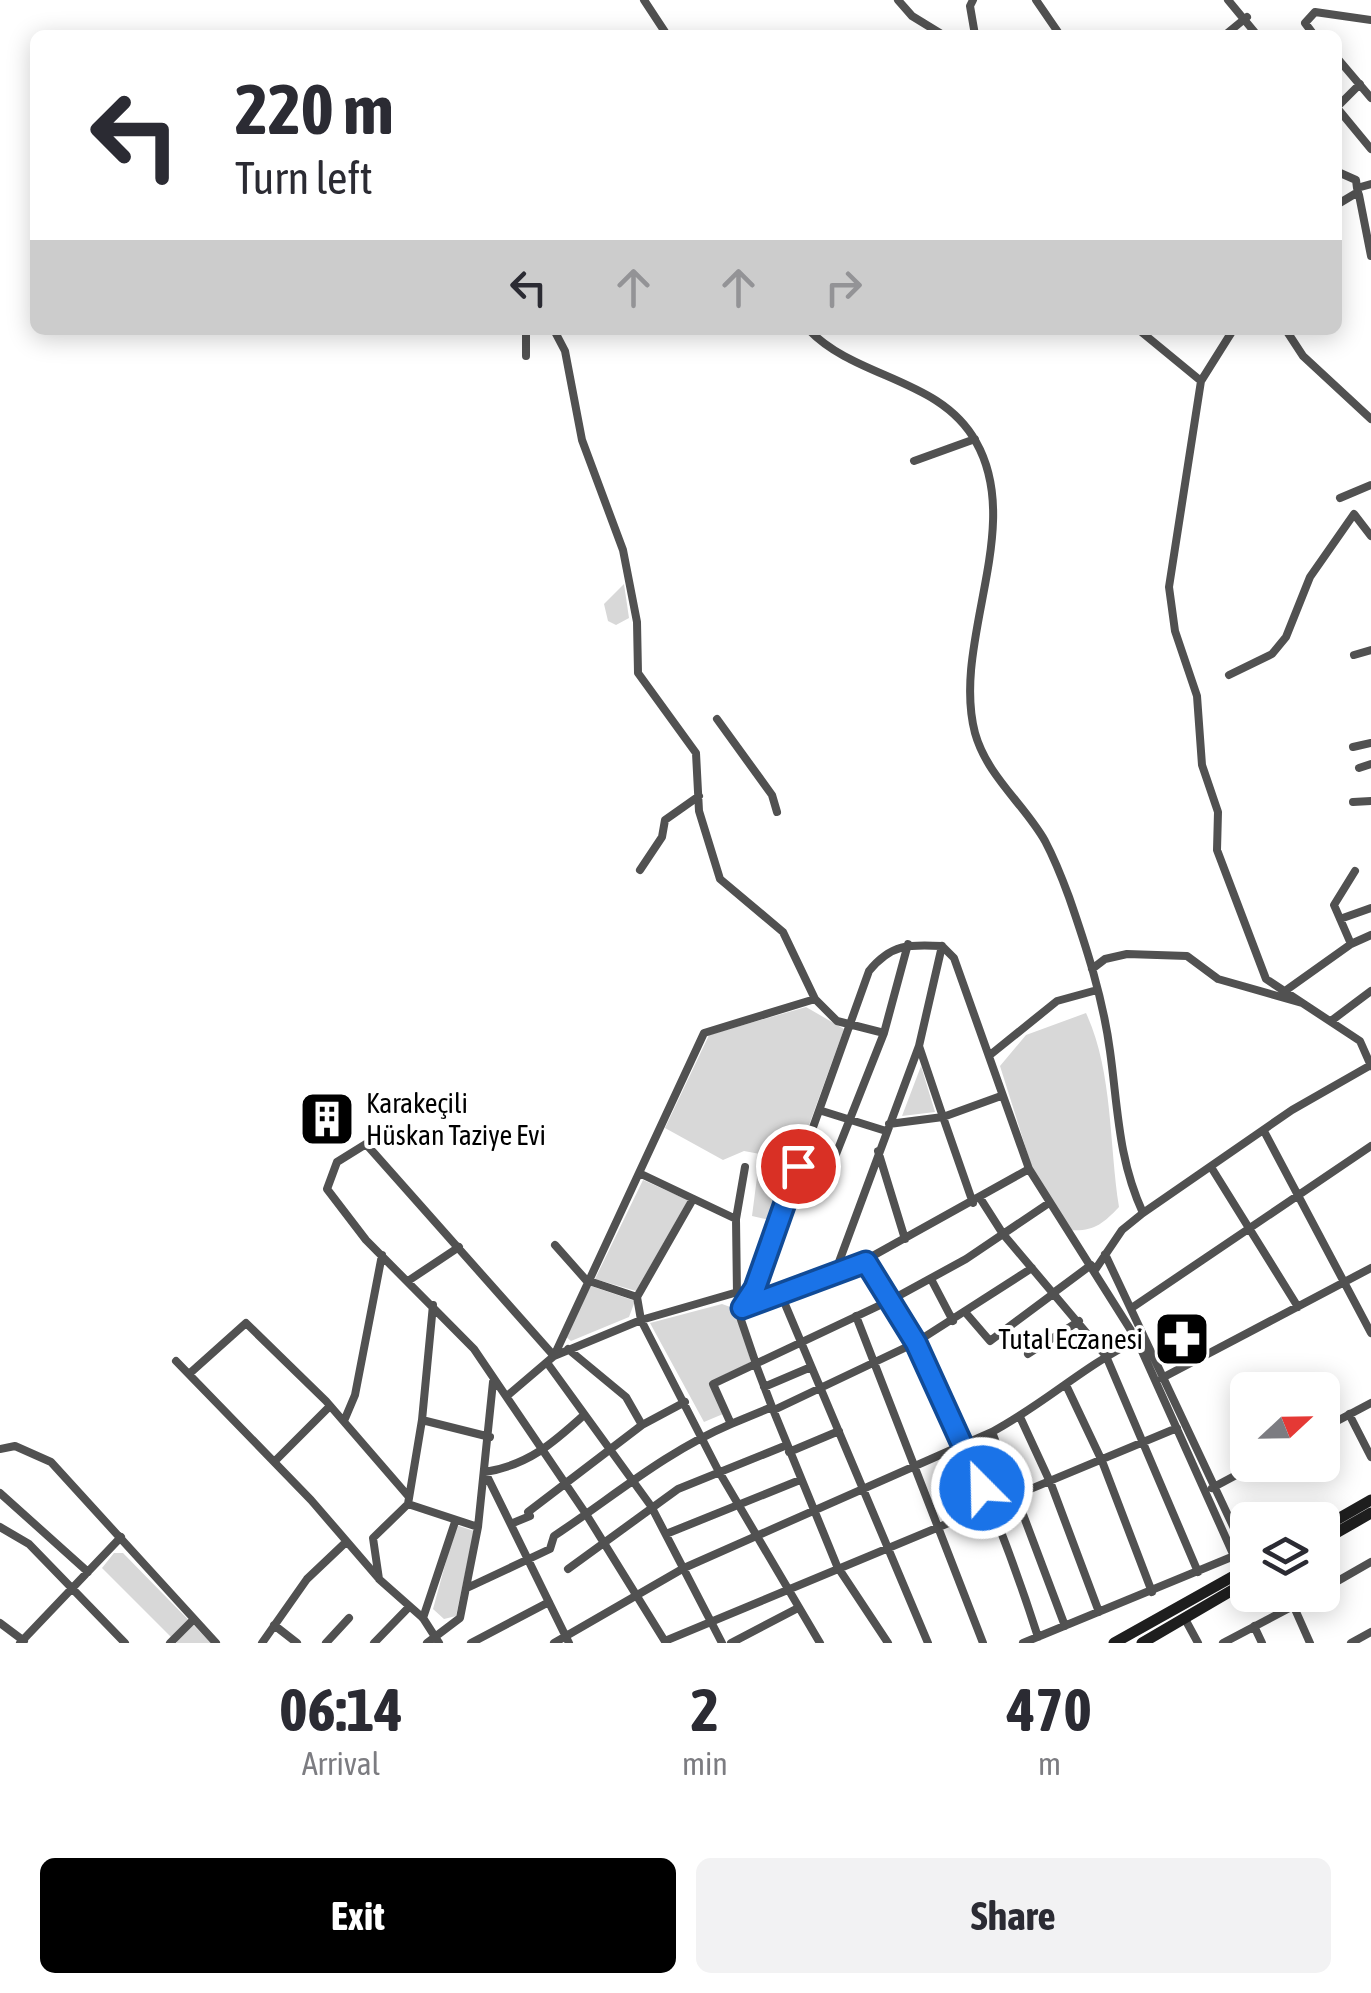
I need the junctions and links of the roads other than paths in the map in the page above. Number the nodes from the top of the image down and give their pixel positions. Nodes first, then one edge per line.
1 (644, 0) edge
2 (898, 0) edge
3 (974, 0) edge
4 (1036, 0) edge
5 (1228, 0) edge
6 (1246, 17) junction
7 (1371, 20) edge
8 (664, 30) edge
9 (935, 30) edge
10 (973, 30) edge
11 (1057, 30) edge
12 (1231, 30) edge
13 (1254, 30) edge
14 (1309, 30) edge
15 (1342, 64) edge
16 (1360, 84) junction
17 (1371, 98) edge
18 (1342, 104) edge
19 (1342, 113) edge
20 (1371, 149) edge
21 (1342, 174) edge
22 (1371, 184) edge
23 (1358, 191) junction
24 (1342, 201) edge
25 (1368, 234) edge
26 (1371, 256) edge
27 (526, 335) edge
28 (557, 335) edge
29 (817, 335) edge
30 (1145, 335) edge
31 (1230, 335) edge
32 (1289, 335) edge
33 (526, 356) dead end
34 (1201, 380) junction
35 (1371, 419) edge
36 (975, 439) junction
37 (914, 462) dead end
38 (1371, 486) edge
39 (1340, 498) dead end
40 (1371, 536) edge
41 (1371, 650) edge
42 (1354, 655) dead end
43 (1229, 675) dead end
44 (717, 719) dead end
45 (1371, 743) edge
46 (1353, 746) dead end
47 (1371, 764) edge
48 (1358, 768) dead end
49 (698, 796) junction
50 (1371, 801) edge
51 (1353, 802) dead end
52 (777, 812) dead end
53 (640, 870) dead end
54 (1355, 871) dead end
55 (1371, 908) edge
56 (1340, 919) junction
57 (1371, 935) edge
58 (908, 944) junction
59 (1350, 944) junction
60 (942, 946) junction
61 (1092, 969) junction
62 (1097, 990) junction
63 (1371, 991) edge
64 (1285, 992) junction
65 (815, 999) junction
66 (1304, 1003) junction
67 (1331, 1022) junction
68 (852, 1023) junction
69 (884, 1033) junction
70 (919, 1046) junction
71 (990, 1055) junction
72 (1371, 1066) edge
73 (1001, 1096) junction
74 (822, 1110) junction
75 (942, 1118) junction
76 (852, 1120) junction
77 (888, 1128) junction
78 (1264, 1132) junction
79 (1371, 1146) edge
80 (878, 1152) junction
81 (745, 1167) dead end
82 (1212, 1167) junction
83 (1030, 1170) junction
84 (640, 1174) junction
85 (823, 1187) dead end
86 (1298, 1198) junction
87 (693, 1199) junction
88 (977, 1200) junction
89 (1049, 1203) junction
90 (1142, 1213) junction
91 (736, 1218) junction
92 (1249, 1225) junction
93 (1003, 1234) junction
94 (905, 1239) junction
95 (555, 1245) dead end
96 (460, 1247) junction
97 (1106, 1254) junction
98 (382, 1255) junction
99 (866, 1262) junction
100 (1093, 1267) junction
101 (1032, 1268) junction
102 (1371, 1268) edge
103 (833, 1278) junction
104 (931, 1279) junction
105 (408, 1280) junction
106 (586, 1280) junction
107 (1346, 1282) junction
108 (755, 1288) junction
109 (1054, 1292) junction
110 (737, 1294) junction
111 (638, 1297) junction
112 (782, 1297) junction
113 (891, 1300) junction
114 (432, 1305) junction
115 (1133, 1307) junction
116 (1298, 1307) junction
117 (742, 1308) junction
118 (965, 1312) junction
119 (856, 1316) junction
120 (641, 1320) junction
121 (953, 1321) junction
122 (1078, 1321) junction
123 (1371, 1332) edge
124 (1137, 1340) junction
125 (801, 1341) junction
126 (916, 1343) junction
127 (568, 1350) junction
128 (1028, 1354) dead end
129 (1106, 1356) junction
130 (551, 1360) junction
131 (176, 1361) dead end
132 (874, 1362) junction
133 (755, 1363) junction
134 (811, 1367) junction
135 (189, 1374) junction
136 (1162, 1378) junction
137 (493, 1382) junction
138 (1066, 1385) junction
139 (764, 1387) junction
140 (820, 1392) junction
141 (507, 1396) junction
142 (685, 1402) junction
143 (1371, 1403) edge
144 (330, 1406) junction
145 (773, 1409) junction
146 (1349, 1414) junction
147 (584, 1415) junction
148 (1020, 1418) junction
149 (1340, 1419) edge
150 (422, 1420) junction
151 (344, 1421) junction
152 (730, 1424) junction
153 (642, 1425) junction
154 (1177, 1428) junction
155 (839, 1431) junction
156 (992, 1432) junction
157 (490, 1436) junction
158 (700, 1438) junction
159 (1144, 1442) junction
160 (965, 1445) junction
161 (610, 1448) junction
162 (0, 1449) edge
163 (788, 1449) junction
164 (544, 1452) junction
165 (1371, 1457) edge
166 (1102, 1461) junction
167 (275, 1462) junction
168 (917, 1468) junction
169 (718, 1470) junction
170 (485, 1472) junction
171 (1230, 1478) edge
172 (633, 1479) junction
173 (800, 1480) junction
174 (1051, 1484) junction
175 (566, 1486) junction
176 (1212, 1488) junction
177 (863, 1491) junction
178 (0, 1492) edge
179 (1018, 1496) junction
180 (408, 1500) junction
181 (1371, 1500) edge
182 (739, 1502) junction
183 (652, 1506) junction
184 (991, 1508) junction
185 (813, 1511) junction
186 (586, 1514) junction
187 (1371, 1514) edge
188 (1340, 1518) edge
189 (455, 1522) junction
190 (1230, 1523) edge
191 (513, 1524) junction
192 (478, 1527) junction
193 (0, 1528) edge
194 (940, 1528) junction
195 (1340, 1530) edge
196 (666, 1534) junction
197 (755, 1535) junction
198 (121, 1537) junction
199 (345, 1544) junction
200 (602, 1544) junction
201 (888, 1546) junction
202 (1230, 1547) edge
203 (1230, 1558) edge
204 (530, 1560) junction
205 (1371, 1562) edge
206 (837, 1566) junction
207 (684, 1568) junction
208 (568, 1570) dead end
209 (88, 1572) junction
210 (1198, 1572) junction
211 (380, 1580) junction
212 (1340, 1580) edge
213 (1230, 1584) edge
214 (73, 1586) junction
215 (1230, 1587) edge
216 (467, 1588) junction
217 (786, 1588) junction
218 (1152, 1592) junction
219 (636, 1594) junction
220 (549, 1602) junction
221 (409, 1607) junction
222 (798, 1608) junction
223 (1099, 1612) junction
224 (1283, 1612) edge
225 (1298, 1612) edge
226 (350, 1618) dead end
227 (423, 1618) junction
228 (1186, 1618) junction
229 (194, 1619) junction
230 (710, 1621) junction
231 (0, 1623) edge
232 (274, 1625) junction
233 (1065, 1626) junction
234 (1254, 1626) junction
235 (1371, 1632) edge
236 (1038, 1637) junction
237 (437, 1639) edge
238 (749, 1639) edge
239 (567, 1640) edge
240 (23, 1642) edge
241 (664, 1642) edge
242 (126, 1643) edge
243 (170, 1643) edge
244 (216, 1643) edge
245 (262, 1643) edge
246 (297, 1643) edge
247 (326, 1643) edge
248 (374, 1643) edge
249 (427, 1643) edge
250 (471, 1643) edge
251 (554, 1643) edge
252 (722, 1643) edge
253 (730, 1643) edge
254 (820, 1643) edge
255 (888, 1643) edge
256 (928, 1643) edge
257 (983, 1643) edge
258 (1023, 1643) edge
259 (1114, 1643) edge
260 (1144, 1643) edge
261 (1198, 1643) edge
262 (1223, 1643) edge
263 (1262, 1643) edge
264 (1310, 1643) edge
265 (1351, 1643) edge

1 - 8 street
2 - 9 street
3 - 10 street
4 - 11 street
5 - 6 street
6 - 12 street
6 - 13 street
7 - 14 street
15 - 16 street
16 - 17 street
16 - 18 street
19 - 20 street
21 - 23 street
22 - 23 street
23 - 24 street
23 - 25 street
25 - 26 street
27 - 33 street
28 - 49 street
29 - 36 street
30 - 34 street
31 - 34 street
32 - 35 street
34 - 64 street
36 - 37 street
36 - 61 street
38 - 39 street
40 - 43 street
41 - 42 street
44 - 52 street
45 - 46 street
47 - 48 street
49 - 53 street
49 - 65 street
50 - 51 street
54 - 56 street
55 - 56 street
56 - 59 street
57 - 59 street
58 - 60 street
58 - 68 street
58 - 69 street
59 - 64 street
60 - 70 street
60 - 71 street
61 - 62 street
61 - 66 street
62 - 71 street
62 - 90 street
63 - 67 street
64 - 66 street
65 - 68 street
65 - 84 street
66 - 67 street
67 - 72 street
68 - 69 street
68 - 74 street
69 - 76 street
70 - 75 street
70 - 77 street
71 - 73 street
72 - 78 street
73 - 75 street
73 - 83 street
74 - 76 street
74 - 108 street
75 - 77 street
75 - 88 street
76 - 77 street
76 - 85 street
77 - 80 street
78 - 82 street
78 - 86 street
79 - 86 street
80 - 94 street
80 - 103 street
81 - 91 street
82 - 90 street
82 - 92 street
83 - 88 street
83 - 89 street
84 - 87 street
84 - 106 street
86 - 92 street
86 - 107 street
87 - 91 street
87 - 111 street
88 - 93 street
88 - 94 street
89 - 93 street
89 - 100 street
90 - 97 street
91 - 110 street
92 - 115 street
92 - 116 street
93 - 101 street
93 - 104 street
94 - 99 street
95 - 106 street
96 - 98 street
96 - 105 street
96 - 130 street
97 - 100 street
97 - 115 street
98 - 105 street
98 - 151 street
99 - 103 street
99 - 113 street
100 - 109 street
100 - 124 street
101 - 109 street
101 - 118 street
102 - 107 street
103 - 112 street
104 - 113 street
104 - 121 street
105 - 114 street
106 - 111 street
106 - 130 street
107 - 116 street
107 - 123 street
108 - 110 street
108 - 117 street
109 - 118 street
109 - 122 street
110 - 120 street
111 - 120 street
112 - 117 street
112 - 125 street
113 - 119 street
113 - 126 street
114 - 137 street
114 - 150 street
115 - 136 street
116 - 136 street
117 - 133 street
118 - 121 street
119 - 125 street
119 - 132 street
120 - 127 street
120 - 142 street
121 - 126 street
122 - 128 street
122 - 129 street
124 - 129 street
124 - 154 street
125 - 133 street
125 - 134 street
126 - 132 street
126 - 160 street
127 - 130 street
127 - 153 street
129 - 138 street
129 - 159 street
130 - 141 street
130 - 147 street
131 - 135 street
132 - 140 street
132 - 168 street
133 - 139 street
133 - 152 street
134 - 139 street
134 - 140 street
135 - 144 street
135 - 167 street
136 - 176 street
137 - 141 street
137 - 157 street
138 - 148 street
138 - 166 street
139 - 145 street
140 - 145 street
140 - 155 street
141 - 164 street
142 - 153 street
142 - 158 street
143 - 146 street
144 - 151 street
144 - 167 street
145 - 152 street
145 - 163 street
146 - 149 street
146 - 165 street
147 - 161 street
147 - 164 street
148 - 156 street
148 - 174 street
150 - 157 street
150 - 180 street
151 - 180 street
152 - 158 street
153 - 161 street
154 - 159 street
154 - 202 street
155 - 163 street
155 - 177 street
156 - 160 street
156 - 179 street
157 - 170 street
158 - 169 street
158 - 172 street
159 - 166 street
159 - 210 street
160 - 168 street
160 - 184 street
161 - 172 street
161 - 175 street
162 - 198 street
163 - 169 street
163 - 173 street
164 - 170 street
164 - 175 street
166 - 174 street
166 - 218 street
167 - 199 street
168 - 177 street
168 - 194 street
169 - 182 street
169 - 183 street
170 - 191 street
170 - 192 street
171 - 176 street
172 - 183 street
172 - 186 street
173 - 182 street
173 - 185 street
174 - 179 street
174 - 223 street
175 - 186 street
175 - 191 street
176 - 190 street
177 - 185 street
177 - 201 street
178 - 209 street
179 - 184 street
179 - 233 street
180 - 189 street
180 - 211 street
181 - 188 main road
182 - 196 street
182 - 197 street
183 - 196 street
183 - 200 street
184 - 194 street
184 - 236 street
185 - 197 street
185 - 206 street
186 - 200 street
186 - 204 street
187 - 195 main road
189 - 192 street
189 - 227 street
191 - 204 street
192 - 216 street
193 - 214 street
194 - 201 street
194 - 257 street
196 - 207 street
197 - 207 street
197 - 217 street
198 - 209 street
198 - 229 street
199 - 211 street
199 - 232 street
200 - 208 street
200 - 219 street
201 - 206 street
201 - 256 street
203 - 210 street
204 - 216 street
204 - 220 street
205 - 212 street
206 - 217 street
206 - 255 street
207 - 219 street
207 - 230 street
209 - 214 street
210 - 218 street
211 - 221 street
213 - 259 main road
214 - 240 street
214 - 242 street
215 - 228 main road
216 - 237 street
217 - 222 street
217 - 230 street
218 - 223 street
219 - 239 street
219 - 241 street
220 - 239 street
220 - 250 street
221 - 227 street
221 - 248 street
222 - 238 street
222 - 254 street
223 - 233 street
224 - 234 street
225 - 264 street
226 - 247 street
227 - 237 street
228 - 260 main road
228 - 261 street
229 - 243 street
229 - 244 street
230 - 241 street
230 - 252 street
231 - 240 street
232 - 245 street
232 - 246 street
233 - 236 street
234 - 262 street
234 - 263 street
235 - 265 street
236 - 258 street
237 - 249 street
238 - 253 street
239 - 251 street

